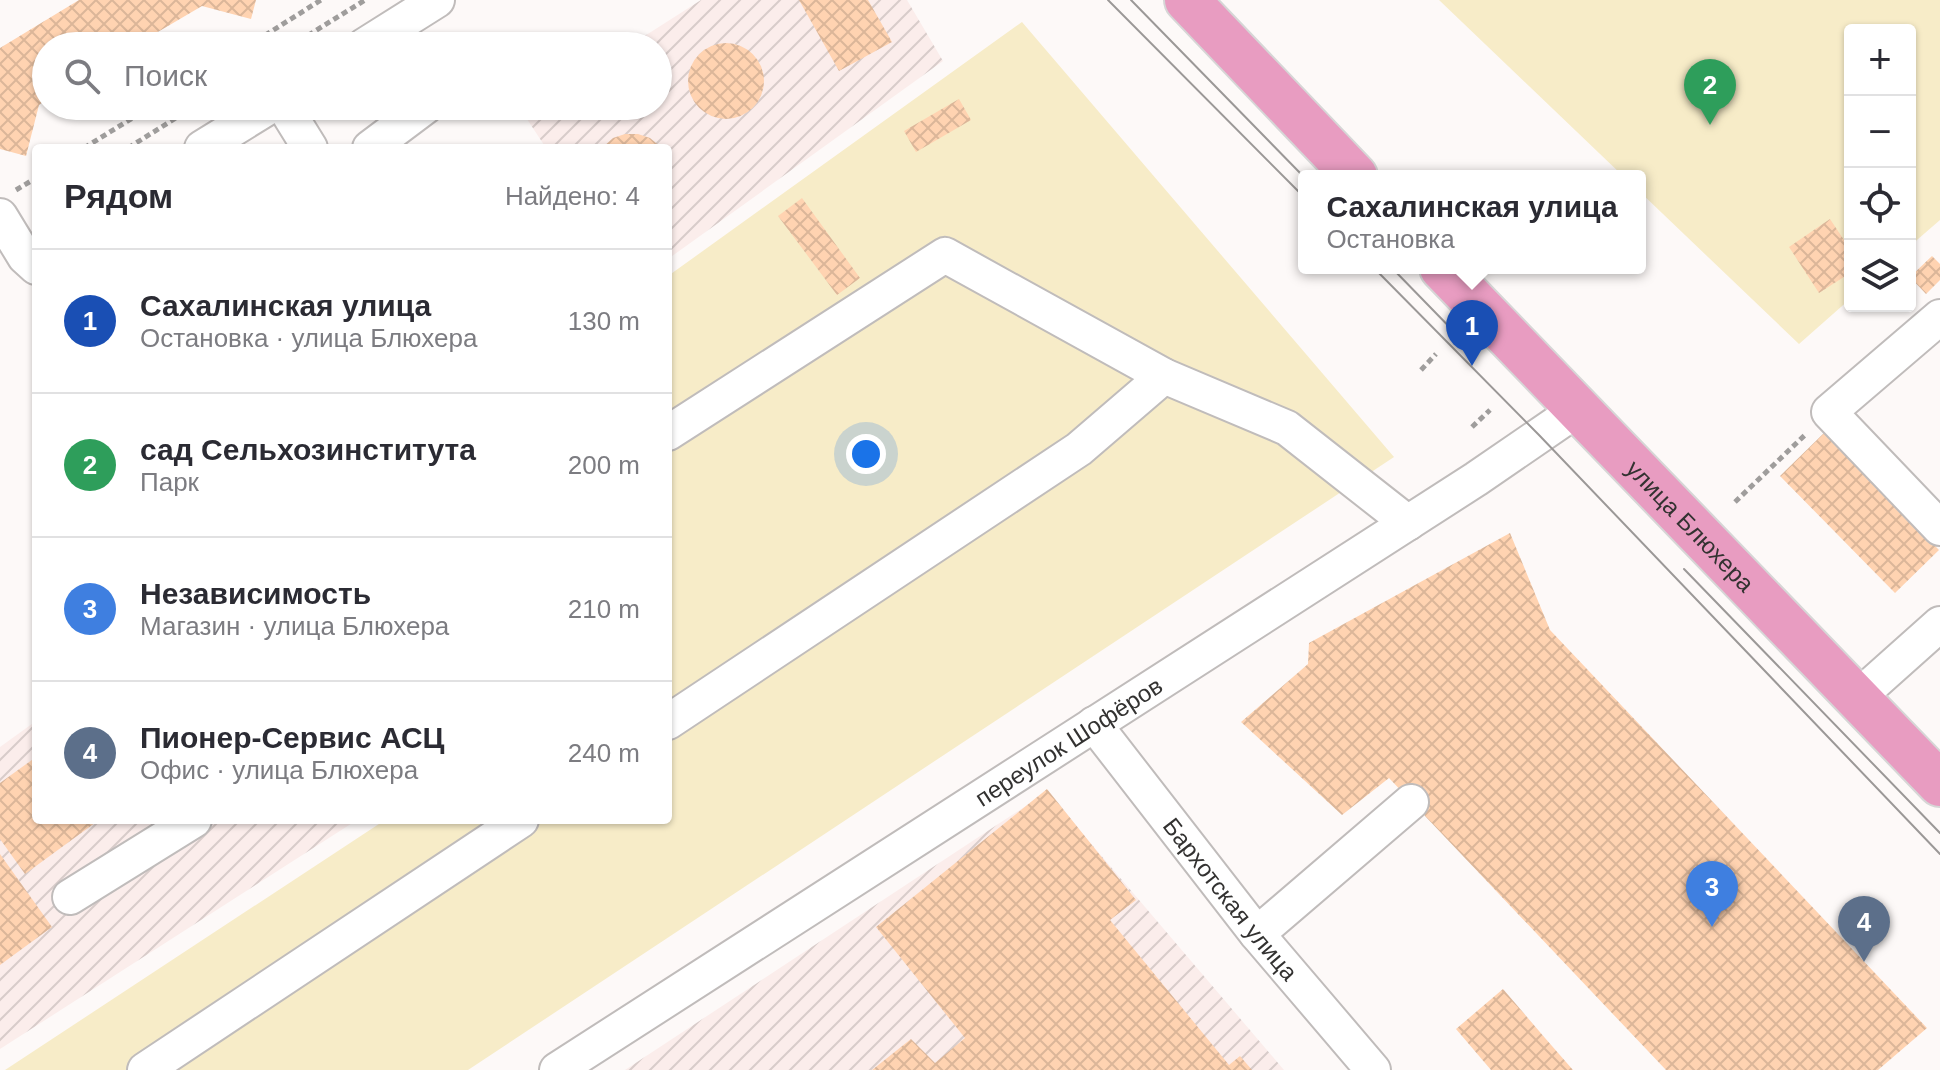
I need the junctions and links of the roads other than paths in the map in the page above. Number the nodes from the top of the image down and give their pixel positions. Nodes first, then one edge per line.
1 (437, 0) edge
2 (1187, 0) edge
3 (386, 32) edge
4 (247, 120) edge
5 (293, 120) edge
6 (410, 120) edge
7 (208, 144) edge
8 (308, 144) edge
9 (381, 144) edge
10 (1349, 170) edge
11 (0, 216) edge
12 (24, 261) edge
13 (1448, 274) edge
14 (1940, 317) edge
15 (1164, 376) junction
16 (1578, 409) junction
17 (672, 430) edge
18 (1408, 523) junction
19 (1940, 528) edge
20 (1940, 624) edge
21 (1857, 698) junction
22 (672, 719) edge
23 (1094, 724) junction
24 (1940, 784) edge
25 (1411, 802) dead end
26 (188, 824) edge
27 (515, 824) edge
28 (70, 897) dead end
29 (1257, 934) junction
30 (145, 1070) edge
31 (557, 1070) edge
32 (1373, 1070) edge

1 - 3 street
2 - 10 main road
4 - 7 street
5 - 8 street
6 - 9 street
11 - 12 street
13 - 16 main road, улица Блюхера
14 - 19 street
15 - 17 street
15 - 18 street
15 - 22 street
16 - 18 street, переулок Шофёров
16 - 21 main road, улица Блюхера
18 - 23 street, переулок Шофёров
20 - 21 street
21 - 24 main road, улица Блюхера
23 - 29 street, Бархотская улица
23 - 31 street, переулок Шофёров
25 - 29 street
26 - 28 street
27 - 30 street
29 - 32 street, Бархотская улица

